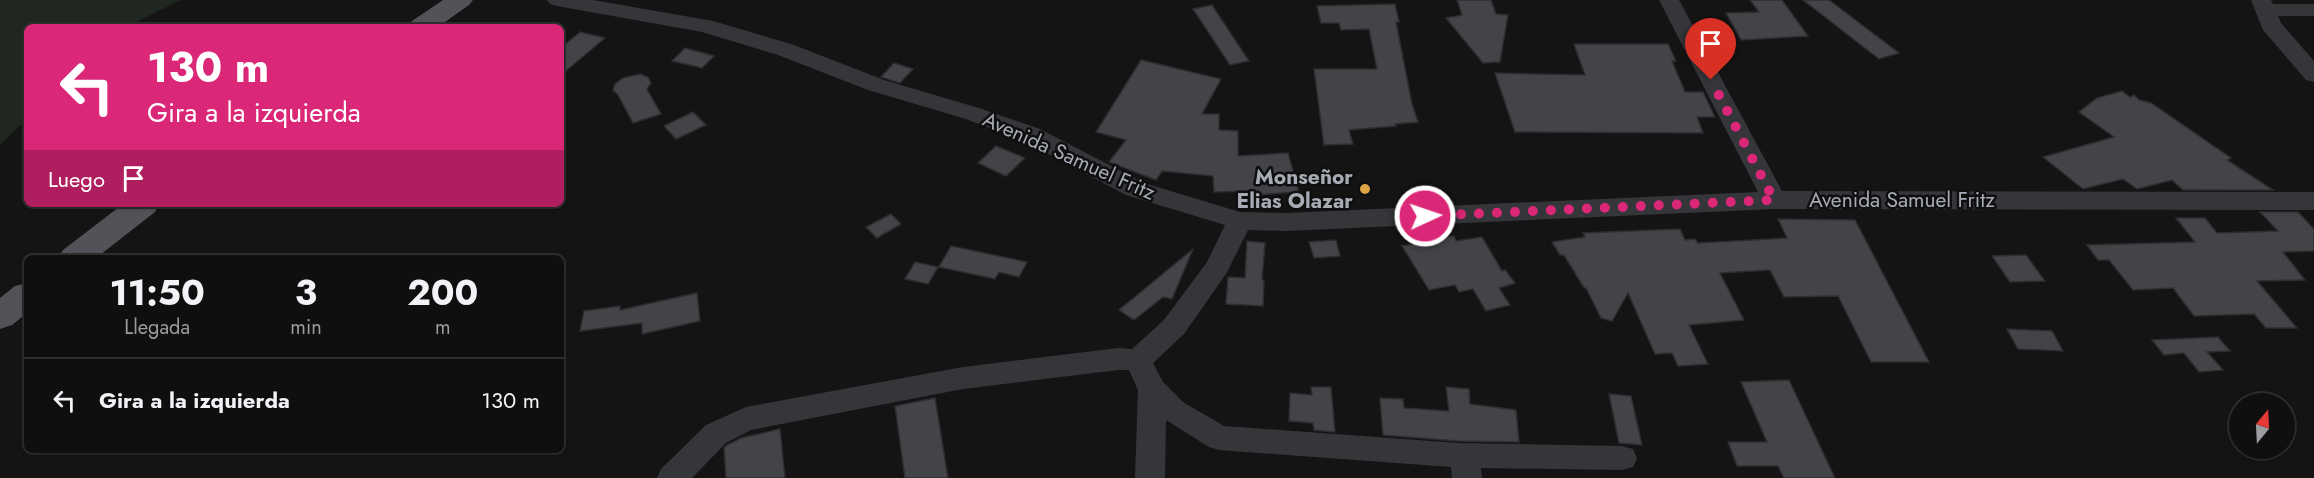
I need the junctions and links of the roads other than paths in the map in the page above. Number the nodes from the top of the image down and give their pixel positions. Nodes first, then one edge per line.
1 (460, 0) edge
2 (557, 0) edge
3 (1669, 0) edge
4 (2263, 5) edge
5 (2314, 10) edge
6 (425, 24) edge
7 (2314, 75) edge
8 (1774, 200) junction
9 (2314, 201) edge
10 (140, 207) edge
11 (1240, 221) junction
12 (79, 255) edge
13 (24, 297) edge
14 (0, 316) edge
15 (1138, 360) junction
16 (1152, 390) junction
17 (1622, 458) dead end
18 (1463, 467) edge
19 (672, 478) edge
20 (1150, 478) edge

1 - 6 main road
2 - 11 street, Avenida Samuel Fritz
3 - 8 street
4 - 5 street
4 - 7 street
8 - 9 street, Avenida Samuel Fritz
8 - 11 street, Avenida Samuel Fritz
10 - 12 main road
11 - 15 street
13 - 14 main road
15 - 16 street
15 - 19 street
16 - 18 street
16 - 20 street
17 - 18 street

